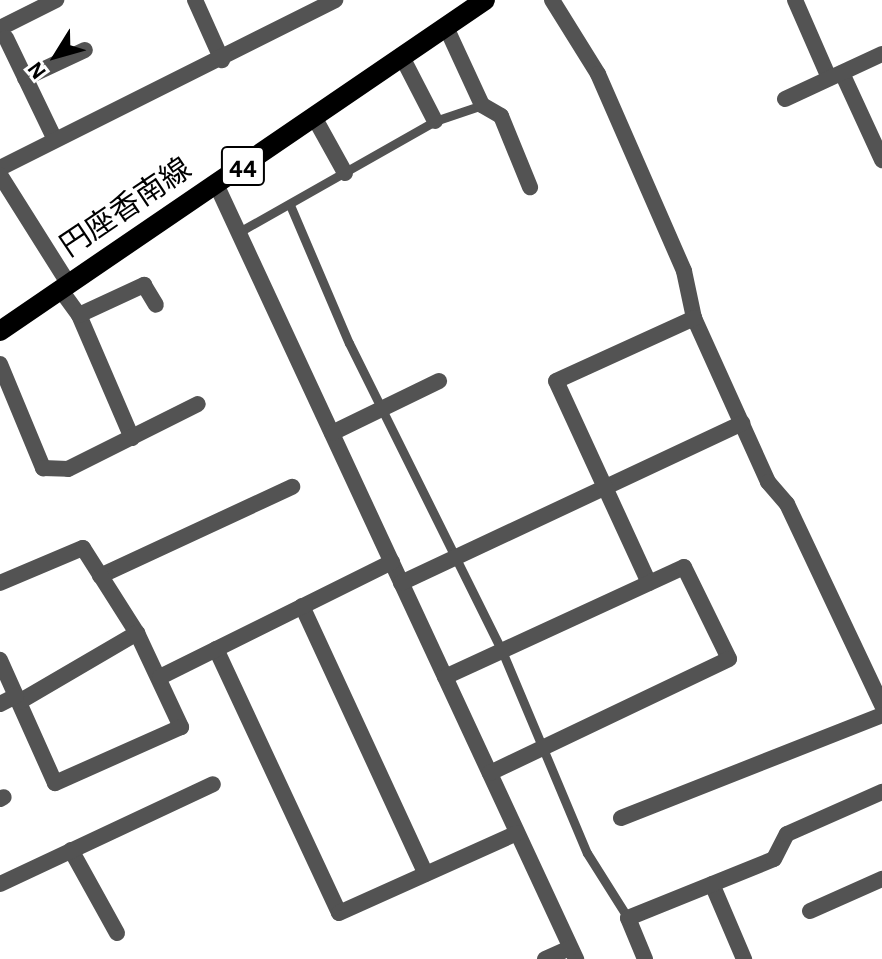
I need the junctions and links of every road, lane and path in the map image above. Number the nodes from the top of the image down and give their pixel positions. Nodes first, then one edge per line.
1 (56, 0) edge
2 (195, 0) edge
3 (335, 0) edge
4 (485, 0) edge
5 (552, 0) edge
6 (795, 0) edge
7 (446, 27) junction
8 (3, 33) edge
9 (85, 50) dead end
10 (882, 54) edge
11 (402, 57) junction
12 (222, 60) junction
13 (835, 75) junction
14 (25, 78) junction
15 (785, 99) dead end
16 (482, 105) junction
17 (314, 117) junction
18 (435, 121) junction
19 (55, 140) junction
20 (882, 160) edge
21 (0, 168) edge
22 (345, 173) junction
23 (0, 175) edge
24 (216, 184) junction
25 (530, 187) dead end
26 (290, 205) junction
27 (239, 232) junction
28 (64, 286) junction
29 (156, 305) dead end
30 (79, 315) junction
31 (694, 318) junction
32 (0, 331) edge
33 (0, 364) edge
34 (439, 381) dead end
35 (198, 404) dead end
36 (384, 407) junction
37 (742, 423) junction
38 (332, 433) junction
39 (132, 438) junction
40 (605, 486) junction
41 (292, 487) dead end
42 (455, 557) junction
43 (392, 562) junction
44 (100, 576) junction
45 (0, 583) edge
46 (401, 583) junction
47 (649, 583) junction
48 (302, 606) junction
49 (137, 633) junction
50 (216, 649) junction
51 (502, 651) junction
52 (0, 660) edge
53 (160, 677) junction
54 (445, 677) junction
55 (18, 699) junction
56 (0, 704) edge
57 (882, 705) edge
58 (882, 715) edge
59 (544, 748) junction
60 (490, 773) junction
61 (213, 784) dead end
62 (882, 792) edge
63 (621, 818) dead end
64 (517, 833) junction
65 (71, 850) junction
66 (426, 874) junction
67 (882, 879) edge
68 (0, 884) edge
69 (712, 884) junction
70 (810, 911) dead end
71 (628, 918) junction
72 (117, 933) dead end
73 (573, 954) edge
74 (545, 959) edge
75 (645, 959) edge
76 (744, 959) edge

1 - 8 street
2 - 12 street
3 - 12 street
4 - 7 main road, 円座香南線 / 44
5 - 31 street
6 - 13 street
7 - 11 main road, 円座香南線 / 44
7 - 16 street
8 - 14 street
9 - 14 street
10 - 13 street
11 - 17 main road, 円座香南線 / 44
11 - 18 street
12 - 19 street
13 - 15 street
13 - 20 street
14 - 19 street
16 - 18 lane
16 - 25 street
17 - 22 street
17 - 24 main road, 円座香南線 / 44
18 - 22 lane
19 - 21 street
22 - 26 lane
23 - 28 street
24 - 27 street
24 - 28 main road, 円座香南線 / 44
26 - 27 lane
26 - 36 lane
27 - 38 street
28 - 30 street
28 - 32 main road, 円座香南線 / 44
29 - 30 street
30 - 39 street
31 - 37 street
31 - 40 street
33 - 39 street
34 - 36 street
35 - 39 street
36 - 38 street
36 - 42 lane
37 - 40 street
37 - 57 street
38 - 43 street
40 - 42 street
40 - 47 street
41 - 44 street
42 - 46 street
42 - 51 lane
43 - 46 street
43 - 48 street
44 - 45 street
44 - 49 street
46 - 54 street
47 - 51 street
47 - 59 street
48 - 50 street
48 - 66 street
49 - 53 street
49 - 55 street
50 - 53 street
50 - 66 street
51 - 54 street
51 - 59 lane
52 - 55 street
53 - 55 street
54 - 60 street
55 - 56 street
58 - 63 street
59 - 60 street
59 - 71 lane
60 - 64 street
61 - 65 street
62 - 69 street
64 - 66 street
64 - 73 street
65 - 68 street
65 - 72 street
67 - 70 street
69 - 71 street
69 - 76 street
71 - 75 street
73 - 74 street

